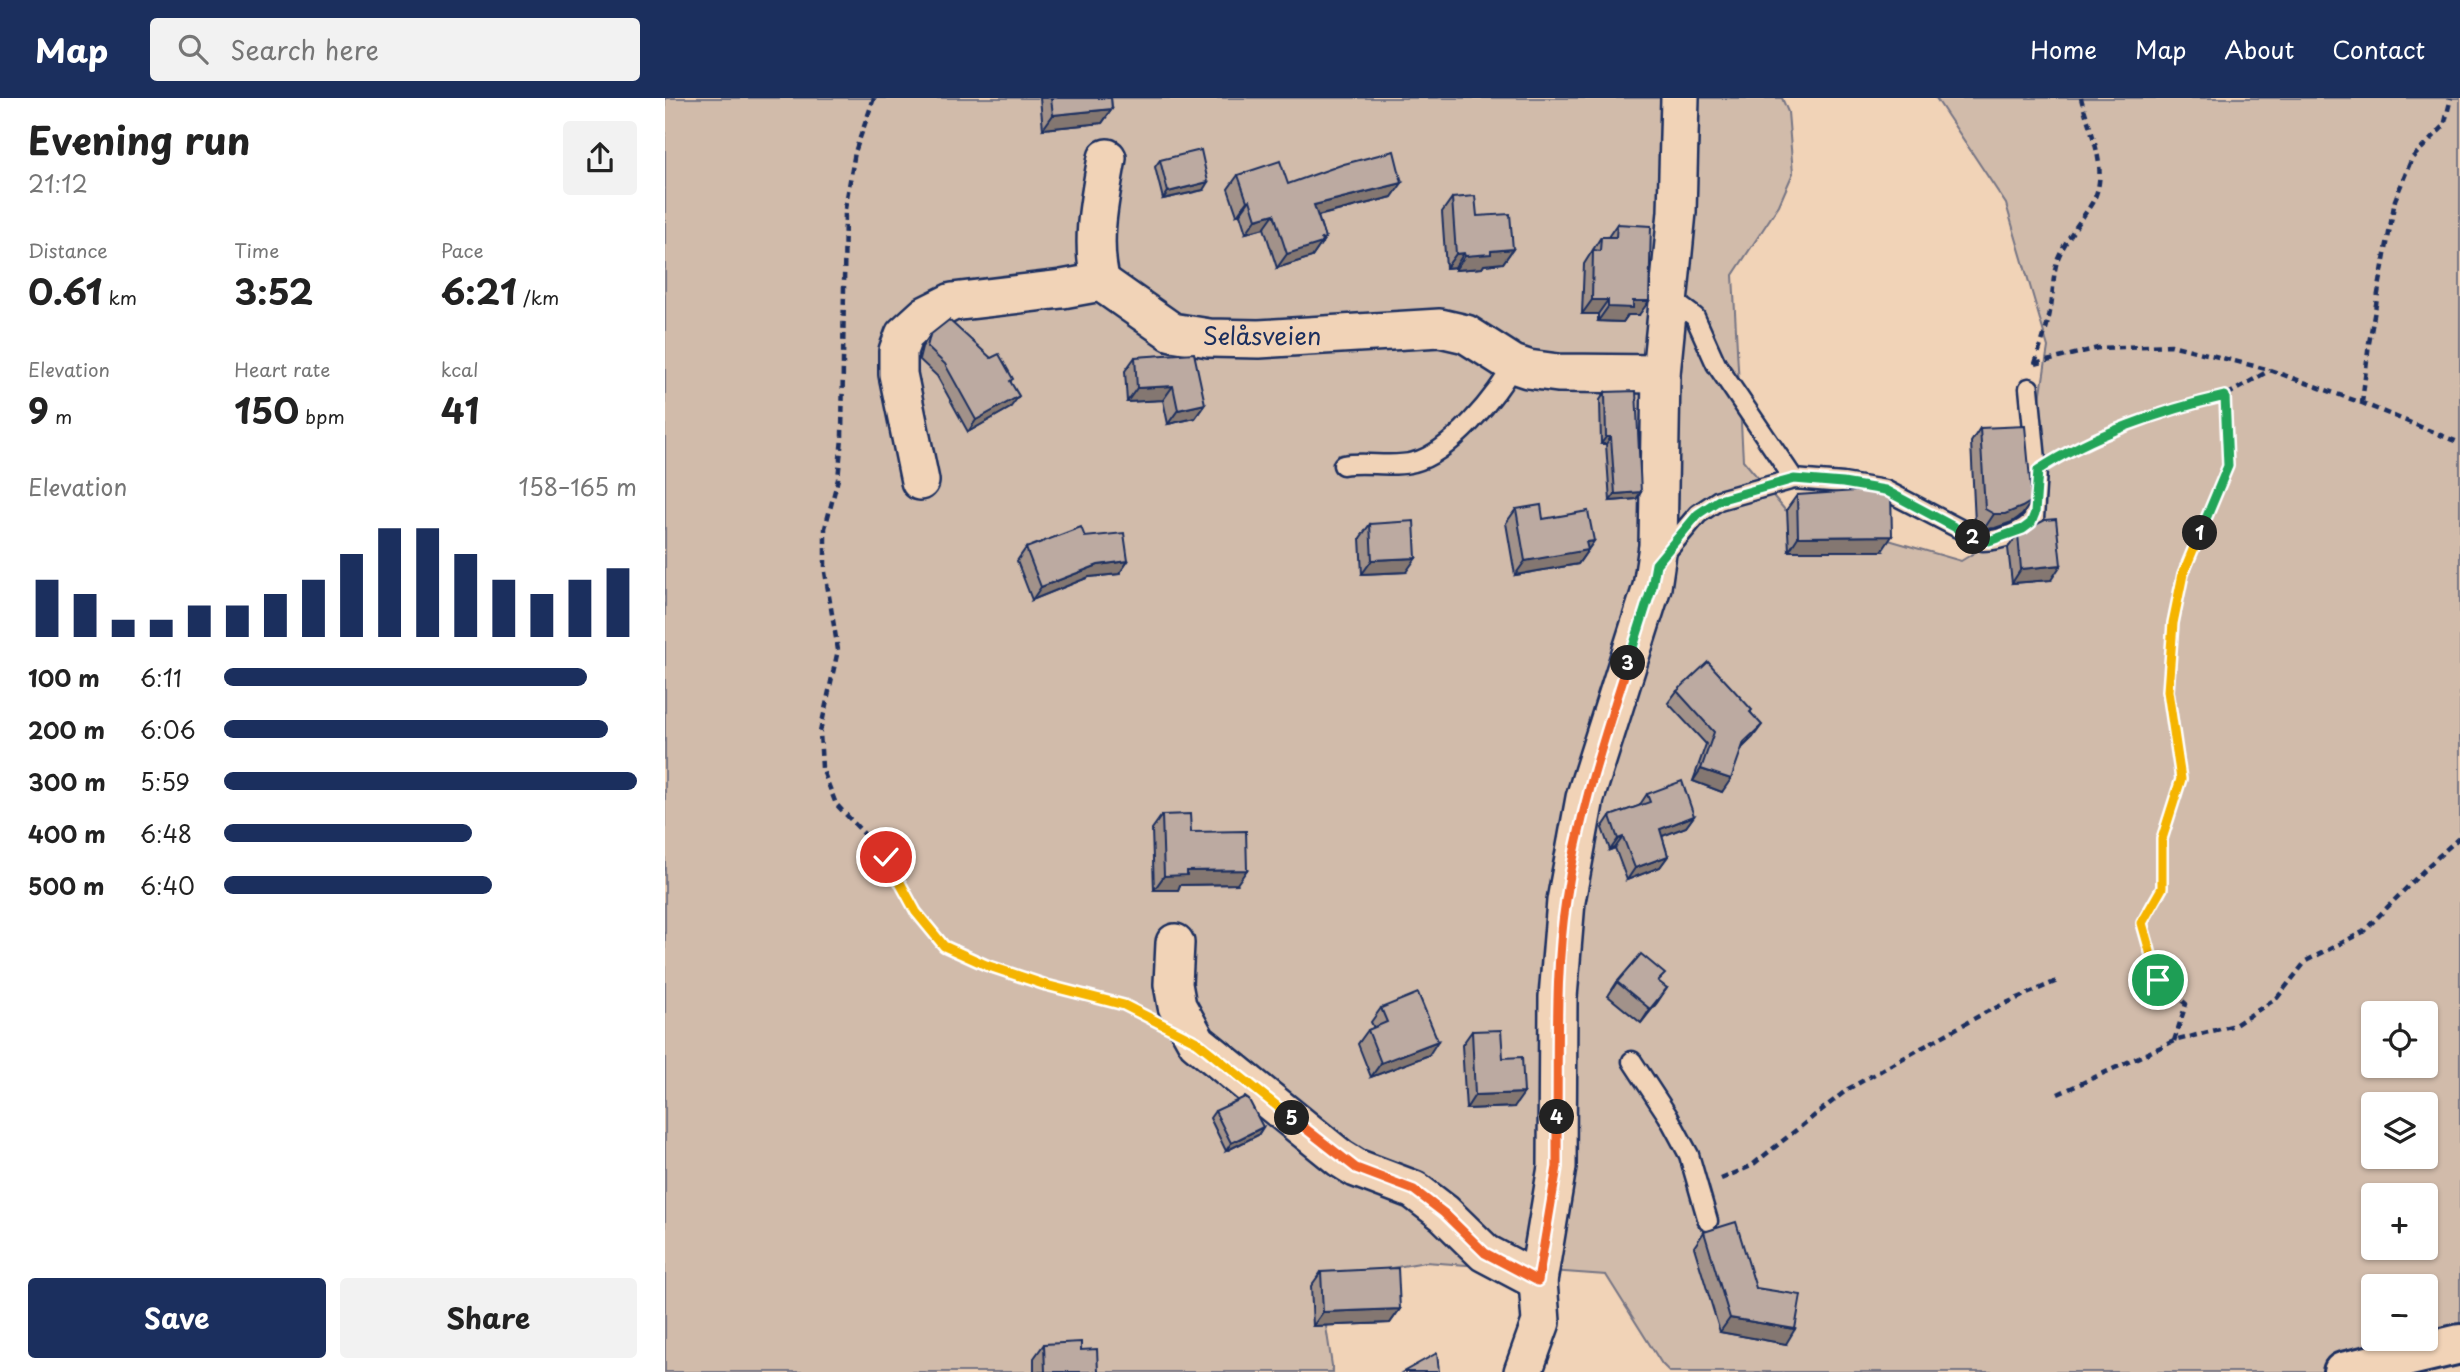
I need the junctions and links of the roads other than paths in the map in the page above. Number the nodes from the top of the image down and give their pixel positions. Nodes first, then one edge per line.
1 (1681, 98) edge
2 (1107, 158) dead end
3 (1101, 282) junction
4 (1668, 297) junction
5 (1513, 365) junction
6 (1661, 374) junction
7 (2029, 388) road end
8 (1343, 465) dead end
9 (1794, 479) junction
10 (920, 481) dead end
11 (1656, 564) junction
12 (1175, 943) dead end
13 (1632, 1061) dead end
14 (1708, 1221) dead end
15 (1538, 1281) junction
16 (2460, 1344) edge
17 (1523, 1372) edge
18 (2343, 1372) edge

1 - 4 street
2 - 3 street
3 - 5 street, Selåsveien
3 - 10 street
4 - 6 street
4 - 9 lane
5 - 6 street, Selåsveien
5 - 8 lane
6 - 11 street
7 - 9 lane
9 - 11 lane
11 - 15 street
12 - 15 street
13 - 14 lane
15 - 17 street
16 - 18 main road

